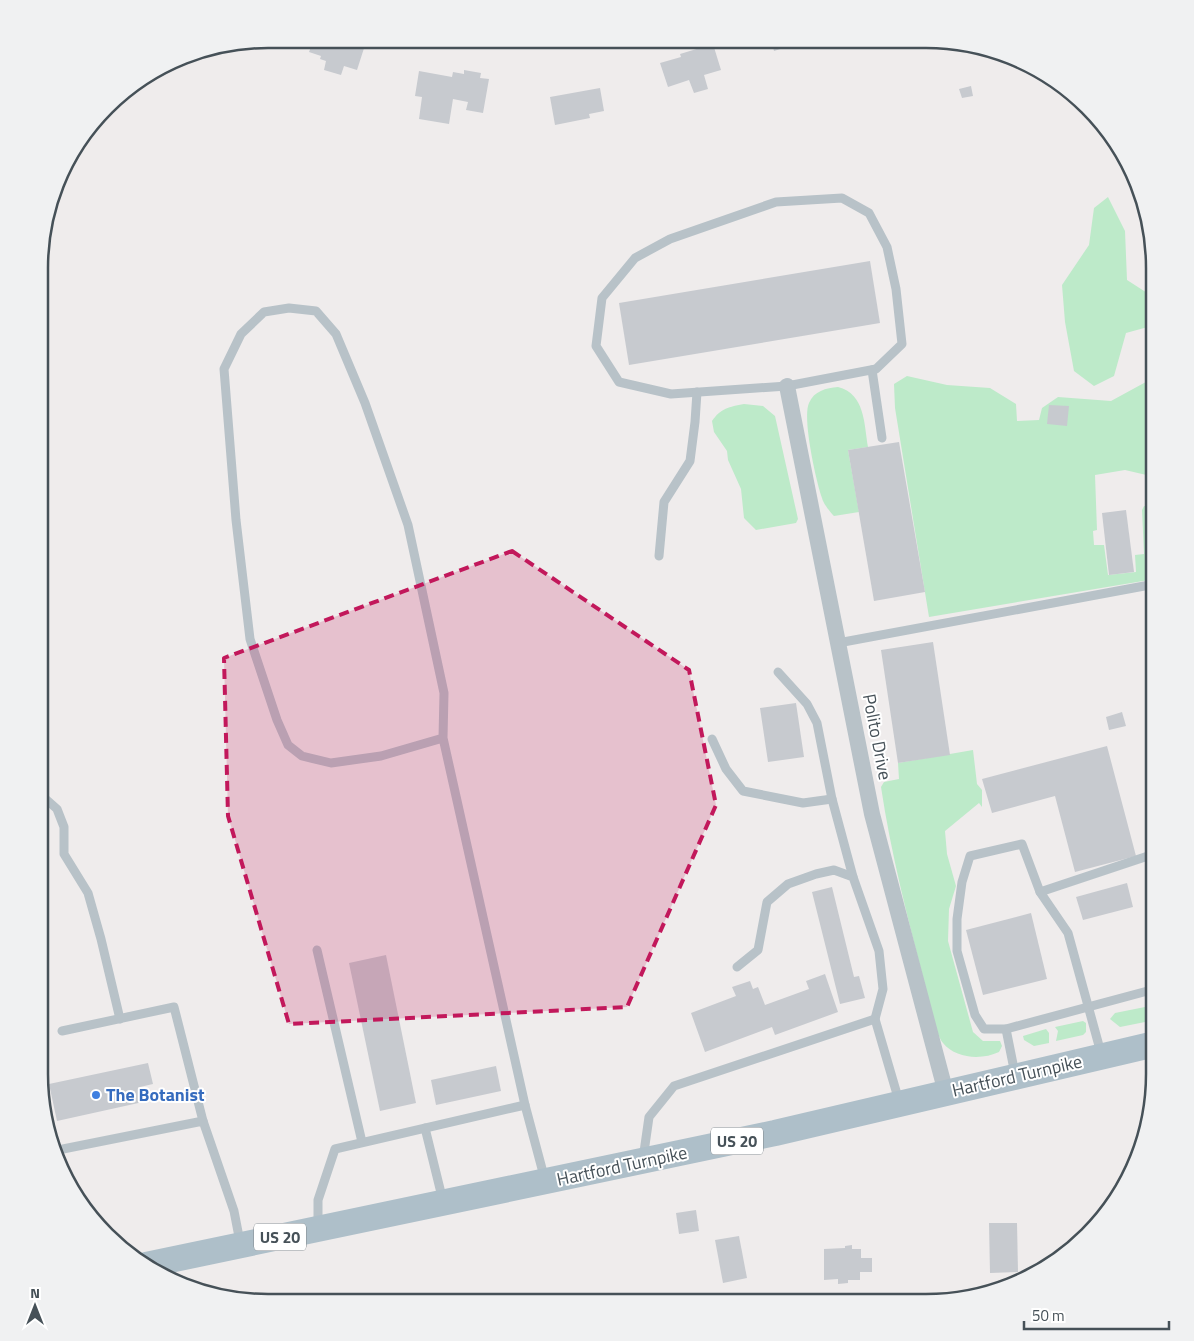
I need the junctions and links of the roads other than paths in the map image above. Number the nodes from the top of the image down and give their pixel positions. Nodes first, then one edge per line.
1 (872, 370) junction
2 (787, 386) junction
3 (697, 392) junction
4 (882, 438) dead end
5 (658, 556) dead end
6 (1146, 586) edge
7 (838, 642) junction
8 (778, 672) dead end
9 (443, 738) junction
10 (712, 740) dead end
11 (832, 799) junction
12 (48, 801) edge
13 (1146, 857) edge
14 (853, 876) junction
15 (1040, 892) junction
16 (317, 950) dead end
17 (737, 967) dead end
18 (1146, 992) edge
19 (1088, 1008) junction
20 (120, 1019) junction
21 (875, 1019) junction
22 (1006, 1029) junction
23 (62, 1031) dead end
24 (1146, 1049) edge
25 (1102, 1056) junction
26 (1015, 1076) junction
27 (946, 1093) junction
28 (900, 1103) junction
29 (526, 1105) junction
30 (203, 1120) junction
31 (425, 1128) junction
32 (362, 1142) junction
33 (61, 1149) edge
34 (643, 1162) junction
35 (545, 1183) junction
36 (444, 1204) junction
37 (318, 1229) junction
38 (241, 1245) junction
39 (156, 1263) edge

1 - 2 lane
1 - 3 lane
1 - 4 lane
2 - 3 lane
2 - 7 street, Polito Drive
3 - 5 lane
6 - 7 lane
7 - 27 street, Polito Drive
8 - 11 lane
9 - 9 lane
9 - 29 lane
10 - 11 lane
11 - 14 lane
12 - 20 lane
13 - 15 lane
14 - 17 lane
14 - 21 lane
15 - 19 lane
15 - 22 lane
16 - 32 lane
18 - 19 lane
19 - 22 lane
19 - 25 lane
20 - 23 lane
20 - 30 lane
21 - 28 lane
21 - 34 lane
22 - 26 lane
24 - 25 main road, Hartford Turnpike / US 20
25 - 26 main road, Hartford Turnpike / US 20
26 - 27 main road, Hartford Turnpike / US 20
27 - 28 main road, Hartford Turnpike / US 20
28 - 34 main road, Hartford Turnpike / US 20
29 - 31 lane
29 - 35 lane
30 - 33 lane
30 - 38 lane
31 - 32 lane
31 - 36 lane
32 - 37 lane
34 - 35 main road, Hartford Turnpike / US 20
35 - 36 main road, Hartford Turnpike / US 20
36 - 37 main road, Hartford Turnpike / US 20
37 - 38 main road, Hartford Turnpike / US 20
38 - 39 main road, Hartford Turnpike / US 20

